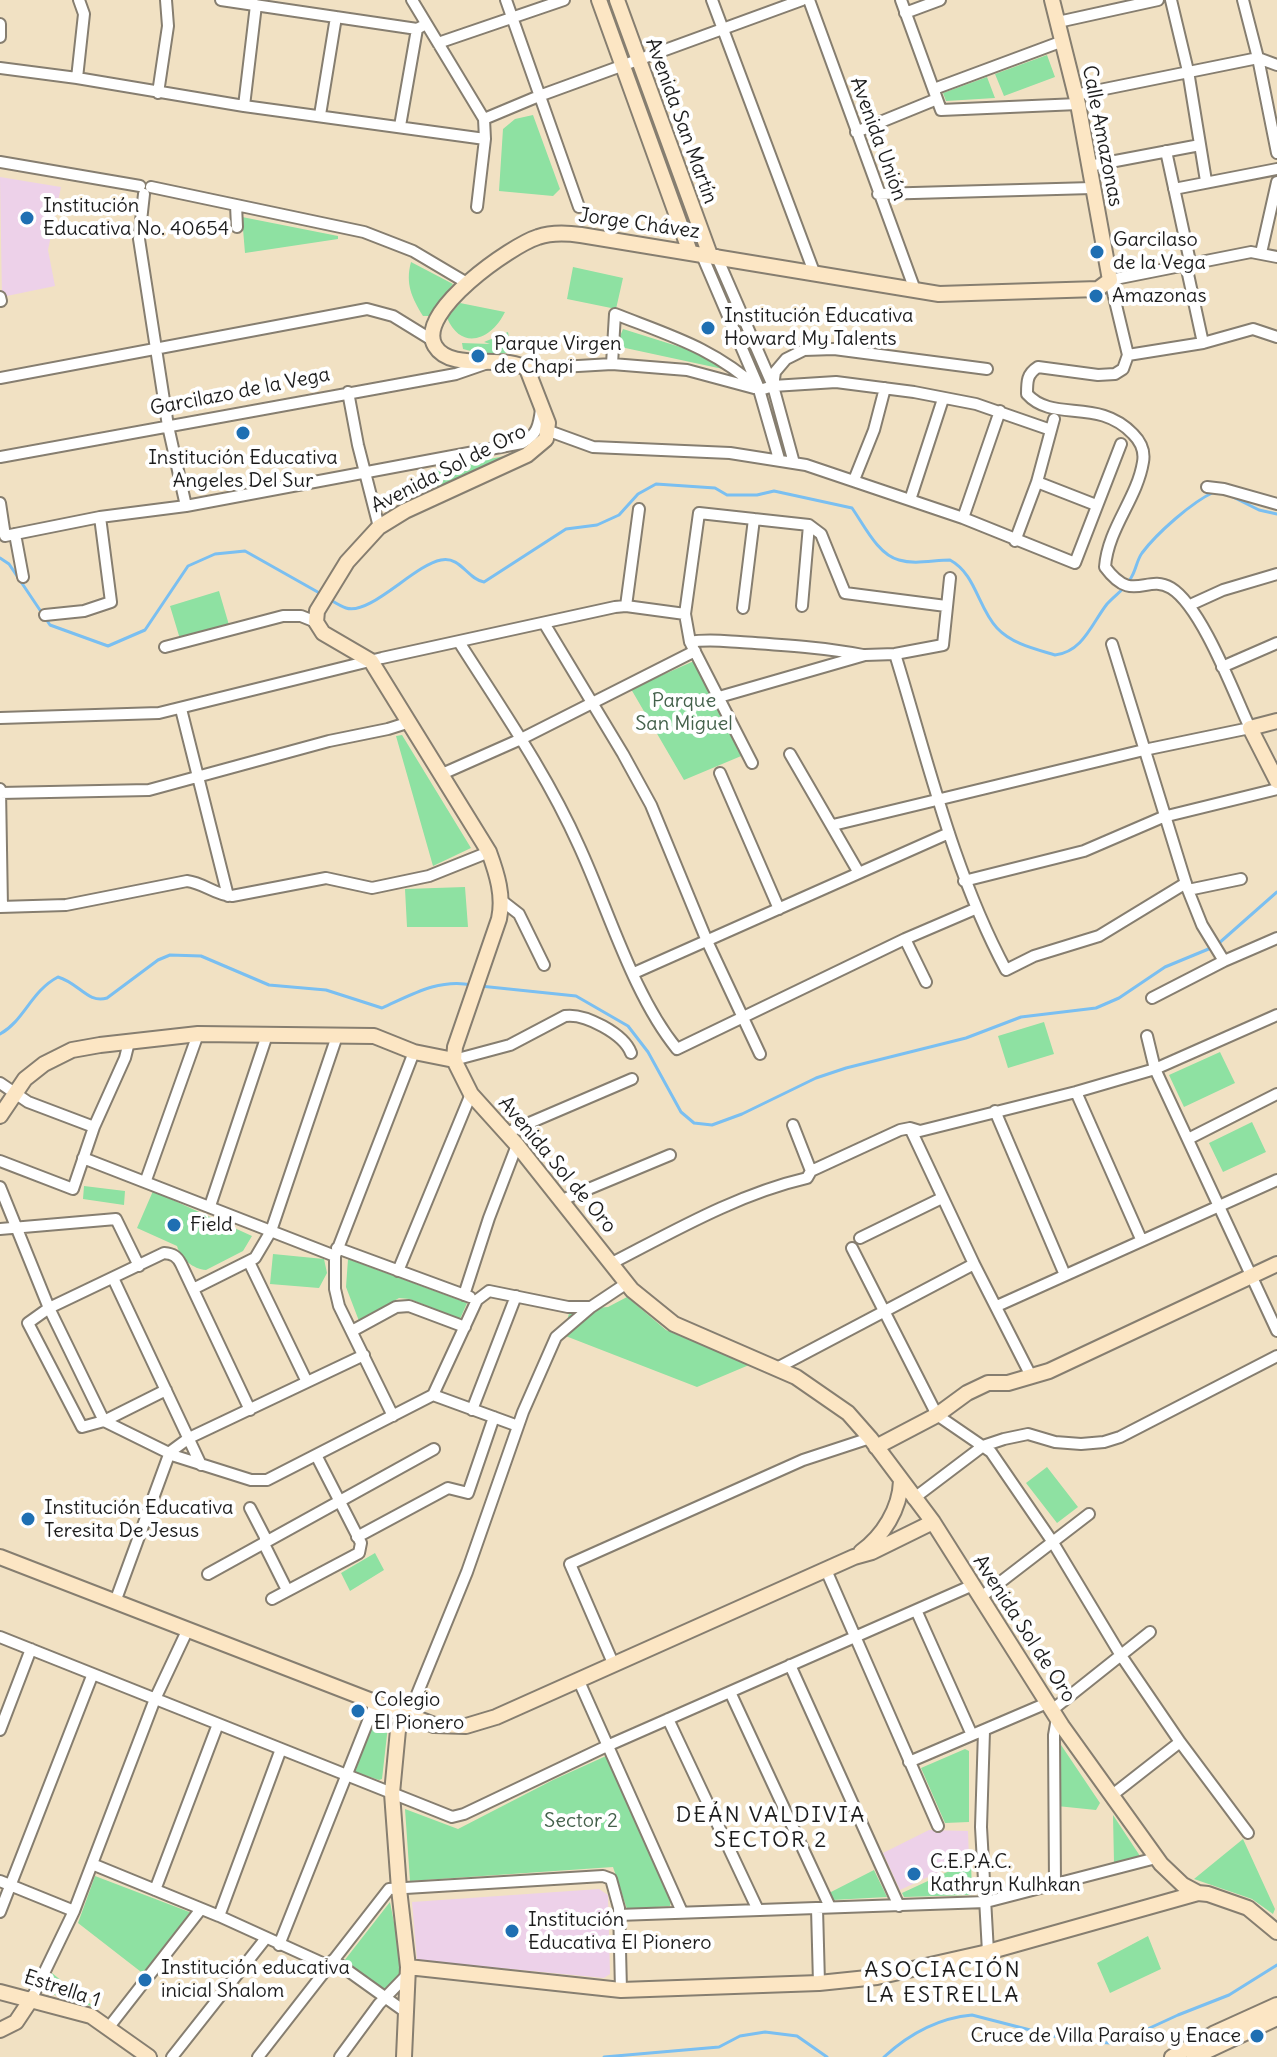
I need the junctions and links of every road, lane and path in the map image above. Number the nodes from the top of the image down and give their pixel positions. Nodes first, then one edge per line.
1 (79, 0) edge
2 (166, 0) edge
3 (221, 0) edge
4 (412, 0) edge
5 (506, 0) edge
6 (564, 0) edge
7 (599, 0) edge
8 (617, 0) edge
9 (712, 0) edge
10 (802, 0) edge
11 (809, 0) edge
12 (901, 0) edge
13 (940, 0) edge
14 (1052, 0) edge
15 (1158, 0) edge
16 (1171, 0) edge
17 (1243, 0) edge
18 (1131, 3) edge
19 (256, 5) junction
20 (905, 13) junction
21 (336, 17) junction
22 (513, 19) junction
23 (1058, 22) junction
24 (0, 24) edge
25 (421, 26) junction
26 (723, 30) junction
27 (0, 37) edge
28 (1063, 41) junction
29 (438, 43) junction
30 (1258, 58) junction
31 (638, 60) junction
32 (1277, 65) edge
33 (623, 66) junction
34 (0, 68) edge
35 (1188, 71) junction
36 (77, 78) junction
37 (158, 93) junction
38 (935, 94) junction
39 (539, 96) junction
40 (1076, 100) junction
41 (244, 106) junction
42 (320, 115) junction
43 (484, 119) junction
44 (400, 126) junction
45 (856, 132) junction
46 (485, 139) junction
47 (1200, 145) junction
48 (1166, 151) junction
49 (1277, 153) edge
50 (0, 162) edge
51 (1089, 166) junction
52 (1277, 169) edge
53 (1206, 181) junction
54 (1277, 182) edge
55 (1092, 188) junction
56 (145, 189) junction
57 (1174, 189) junction
58 (878, 194) junction
59 (236, 205) junction
60 (477, 207) dead end
61 (579, 207) dead end
62 (237, 227) dead end
63 (1261, 253) junction
64 (704, 254) junction
65 (1276, 257) edge
66 (1186, 265) junction
67 (814, 272) junction
68 (1110, 280) junction
69 (467, 283) junction
70 (915, 290) junction
71 (1277, 337) edge
72 (432, 340) junction
73 (1203, 343) junction
74 (155, 347) junction
75 (1128, 358) junction
76 (486, 363) junction
77 (612, 364) junction
78 (527, 369) junction
79 (987, 369) dead end
80 (0, 378) edge
81 (773, 386) junction
82 (885, 388) junction
83 (760, 390) junction
84 (348, 392) junction
85 (943, 399) junction
86 (542, 403) junction
87 (1000, 411) junction
88 (168, 426) junction
89 (549, 431) junction
90 (1121, 444) dead end
91 (0, 457) edge
92 (779, 459) junction
93 (794, 463) junction
94 (365, 473) junction
95 (854, 480) junction
96 (1037, 482) junction
97 (1207, 487) dead end
98 (910, 500) junction
99 (0, 503) edge
100 (1277, 504) edge
101 (1096, 505) junction
102 (186, 506) junction
103 (639, 509) dead end
104 (100, 517) junction
105 (963, 518) junction
106 (754, 519) junction
107 (809, 525) junction
108 (379, 527) junction
109 (15, 534) junction
110 (1015, 541) junction
111 (1277, 574) edge
112 (23, 577) dead end
113 (950, 578) dead end
114 (1188, 602) junction
115 (626, 606) junction
116 (802, 606) dead end
117 (946, 606) junction
118 (743, 608) dead end
119 (685, 614) junction
120 (45, 615) dead end
121 (316, 616) junction
122 (544, 623) junction
123 (459, 642) junction
124 (1277, 643) edge
125 (1112, 644) dead end
126 (165, 647) dead end
127 (692, 647) junction
128 (895, 654) junction
129 (865, 655) junction
130 (371, 661) junction
131 (1222, 667) junction
132 (719, 697) junction
133 (590, 702) junction
134 (181, 709) junction
135 (0, 718) edge
136 (1277, 721) edge
137 (410, 722) junction
138 (1250, 728) junction
139 (521, 739) junction
140 (1144, 750) junction
141 (790, 754) dead end
142 (752, 763) dead end
143 (720, 773) dead end
144 (442, 774) junction
145 (197, 778) junction
146 (1277, 781) edge
147 (1277, 789) edge
148 (0, 791) edge
149 (937, 799) junction
150 (1163, 817) junction
151 (833, 825) junction
152 (949, 833) junction
153 (489, 852) junction
154 (859, 873) junction
155 (1241, 879) dead end
156 (964, 881) junction
157 (1187, 886) junction
158 (228, 896) junction
159 (501, 900) junction
160 (1, 907) edge
161 (779, 909) junction
162 (975, 909) junction
163 (1277, 938) edge
164 (905, 939) junction
165 (707, 941) junction
166 (1224, 961) junction
167 (544, 965) dead end
168 (634, 973) junction
169 (926, 982) dead end
170 (1152, 998) dead end
171 (1277, 1015) edge
172 (743, 1018) junction
173 (198, 1034) junction
174 (267, 1035) junction
175 (337, 1036) junction
176 (1147, 1036) dead end
177 (129, 1042) junction
178 (414, 1052) junction
179 (631, 1053) dead end
180 (760, 1054) dead end
181 (454, 1060) junction
182 (1155, 1069) junction
183 (632, 1079) dead end
184 (0, 1083) edge
185 (1076, 1092) junction
186 (15, 1093) junction
187 (471, 1094) junction
188 (1277, 1094) edge
189 (995, 1111) junction
190 (0, 1116) edge
191 (793, 1125) dead end
192 (0, 1127) edge
193 (94, 1127) junction
194 (910, 1128) junction
195 (506, 1133) junction
196 (1190, 1138) junction
197 (517, 1145) junction
198 (670, 1155) dead end
199 (83, 1158) junction
200 (0, 1161) edge
201 (811, 1171) junction
202 (146, 1180) junction
203 (1277, 1180) edge
204 (0, 1187) edge
205 (942, 1198) junction
206 (562, 1200) junction
207 (1219, 1205) junction
208 (210, 1206) junction
209 (14, 1227) junction
210 (0, 1229) edge
211 (271, 1231) junction
212 (860, 1238) dead end
213 (1141, 1239) junction
214 (852, 1248) dead end
215 (336, 1252) junction
216 (249, 1262) junction
217 (612, 1263) junction
218 (974, 1264) junction
219 (1277, 1264) edge
220 (139, 1266) junction
221 (398, 1271) junction
222 (1065, 1275) junction
223 (1251, 1276) junction
224 (113, 1278) junction
225 (627, 1283) junction
226 (193, 1289) junction
227 (464, 1295) junction
228 (516, 1296) junction
229 (477, 1300) junction
230 (997, 1306) junction
231 (591, 1307) junction
232 (49, 1308) junction
233 (884, 1311) junction
234 (465, 1327) junction
235 (352, 1331) junction
236 (1277, 1331) edge
237 (364, 1355) junction
238 (1277, 1356) edge
239 (777, 1368) junction
240 (1031, 1376) junction
241 (307, 1382) junction
242 (166, 1390) junction
243 (433, 1395) junction
244 (250, 1410) junction
245 (472, 1410) junction
246 (937, 1415) junction
247 (393, 1416) junction
248 (494, 1417) junction
249 (104, 1421) junction
250 (518, 1426) junction
251 (189, 1438) junction
252 (873, 1442) junction
253 (983, 1446) junction
254 (434, 1449) dead end
255 (170, 1452) junction
256 (316, 1455) junction
257 (201, 1465) junction
258 (901, 1481) junction
259 (913, 1499) junction
260 (340, 1501) junction
261 (250, 1508) dead end
262 (1089, 1514) dead end
263 (933, 1522) junction
264 (357, 1537) junction
265 (1052, 1541) junction
266 (264, 1542) junction
267 (0, 1557) edge
268 (854, 1557) junction
269 (826, 1570) junction
270 (208, 1574) dead end
271 (287, 1590) junction
272 (977, 1591) junction
273 (272, 1599) dead end
274 (115, 1602) junction
275 (916, 1610) junction
276 (187, 1631) junction
277 (1150, 1632) dead end
278 (0, 1637) edge
279 (854, 1637) junction
280 (31, 1649) junction
281 (1120, 1654) junction
282 (613, 1663) junction
283 (790, 1665) junction
284 (92, 1676) junction
285 (578, 1679) junction
286 (730, 1692) junction
287 (155, 1699) junction
288 (376, 1701) junction
289 (1052, 1710) junction
290 (409, 1714) junction
291 (668, 1719) junction
292 (218, 1724) junction
293 (0, 1730) edge
294 (984, 1731) junction
295 (972, 1735) junction
296 (1180, 1742) junction
297 (607, 1746) junction
298 (281, 1749) junction
299 (909, 1762) junction
300 (346, 1775) junction
301 (392, 1793) junction
302 (1111, 1796) junction
303 (938, 1826) dead end
304 (1248, 1833) dead end
305 (1156, 1858) junction
306 (92, 1864) junction
307 (0, 1881) edge
308 (12, 1885) junction
309 (1055, 1886) junction
310 (399, 1889) junction
311 (155, 1890) junction
312 (1198, 1893) junction
313 (986, 1902) junction
314 (899, 1906) junction
315 (830, 1907) junction
316 (817, 1908) junction
317 (201, 1909) junction
318 (758, 1910) junction
319 (74, 1911) junction
320 (0, 1912) edge
321 (682, 1912) junction
322 (618, 1915) junction
323 (219, 1916) junction
324 (1277, 1932) edge
325 (266, 1938) junction
326 (279, 1945) junction
327 (988, 1952) junction
328 (331, 1963) junction
329 (408, 1970) junction
330 (819, 1983) junction
331 (621, 1990) junction
332 (0, 1992) edge
333 (32, 1998) junction
334 (386, 1999) junction
335 (1277, 2005) edge
336 (407, 2013) junction
337 (1277, 2018) edge
338 (109, 2027) junction
339 (0, 2030) edge
340 (149, 2057) edge
341 (172, 2057) edge
342 (258, 2057) edge
343 (340, 2057) edge
344 (404, 2057) edge
345 (1172, 2057) edge
346 (1194, 2057) edge

1 - 36 street
2 - 37 street
3 - 19 street
4 - 25 street
5 - 22 street
6 - 22 street
7 - 33 street, Avenida San Martín
8 - 31 street, Avenida San Martín
9 - 26 street
10 - 26 street
11 - 45 street, Avenida Unión
12 - 20 street
13 - 20 street
14 - 23 street, Calle Amazonas
15 - 18 street
16 - 35 street
17 - 30 street
18 - 23 street
19 - 21 street
19 - 41 street
20 - 38 street
21 - 25 street
21 - 42 street
22 - 29 street
22 - 39 street
23 - 28 street, Calle Amazonas
24 - 27 street
25 - 29 street
25 - 44 street
26 - 31 street
26 - 67 street
28 - 38 street
28 - 40 street, Calle Amazonas
29 - 43 street
30 - 32 street
30 - 35 street
30 - 49 street
31 - 33 street
31 - 64 street, Avenida San Martín
33 - 39 street
33 - 64 street, Avenida San Martín
34 - 36 street
35 - 40 street
35 - 47 street
36 - 37 street
37 - 41 street
38 - 40 street
38 - 45 street
39 - 43 street
39 - 61 street
40 - 51 street, Calle Amazonas
41 - 42 street
42 - 44 street
43 - 46 street
44 - 46 street
45 - 58 street, Avenida Unión
46 - 60 street
47 - 48 street
47 - 53 street
48 - 51 street
48 - 57 street
50 - 56 street
51 - 55 street, Calle Amazonas
52 - 53 street
53 - 57 street
54 - 63 street
55 - 58 street
55 - 68 street, Calle Amazonas
56 - 59 street
56 - 74 street
57 - 66 street
58 - 70 street, Avenida Unión
59 - 62 street
59 - 69 street
63 - 65 street
63 - 66 street
64 - 67 street
64 - 69 street, Jorge Chávez
64 - 81 street, Avenida San Martín
64 - 83 street, Avenida San Martín
66 - 68 street
66 - 73 street
67 - 70 street
68 - 70 street
68 - 75 street
69 - 72 street, Jorge Chávez
71 - 73 street
72 - 74 street
72 - 76 street
73 - 75 street
74 - 80 street
74 - 88 street
75 - 114 street
76 - 78 street
76 - 84 street, Garcilazo de la Vega
77 - 78 street
77 - 83 street
77 - 83 street
78 - 86 street, Avenida Sol de Oro
79 - 81 street
81 - 82 street
81 - 83 street
81 - 93 street, Avenida San Martín
82 - 85 street
82 - 95 street
83 - 92 street, Avenida San Martín
84 - 88 street, Garcilazo de la Vega
84 - 94 street
85 - 87 street
85 - 98 street
86 - 89 street, Avenida Sol de Oro
86 - 94 street
87 - 96 street
87 - 105 street
88 - 91 street, Garcilazo de la Vega
88 - 102 street
89 - 92 street
89 - 108 street, Avenida Sol de Oro
90 - 101 street
92 - 93 street
93 - 95 street
94 - 102 street
94 - 108 street
95 - 98 street
96 - 101 street
96 - 110 street
97 - 100 street
98 - 105 street
99 - 109 street
101 - 110 street
102 - 104 street
103 - 115 street
104 - 109 street
104 - 120 street
105 - 110 street
106 - 107 street
106 - 118 street
106 - 119 street
107 - 116 street
107 - 117 street
108 - 121 street, Avenida Sol de Oro
109 - 112 street
111 - 114 street
113 - 117 street
114 - 131 street
115 - 119 street
115 - 122 street
117 - 128 street
119 - 127 street
121 - 126 street
121 - 130 street
122 - 123 street
122 - 133 street
123 - 130 street
123 - 139 street
124 - 131 street
125 - 140 street
127 - 129 street
127 - 132 street
127 - 133 street
128 - 129 street
128 - 149 street
129 - 132 street
130 - 134 street
130 - 137 street
131 - 138 street
132 - 142 street
133 - 139 street
133 - 165 street
134 - 135 street
134 - 145 street
136 - 138 street
137 - 144 street
137 - 145 street
138 - 140 street
138 - 146 street
139 - 144 street
139 - 168 street
140 - 149 street
140 - 150 street
141 - 151 street
143 - 161 street
144 - 153 street
145 - 148 street
145 - 158 street
147 - 150 street
148 - 160 street
149 - 151 street
149 - 152 street
150 - 156 street
150 - 157 street
151 - 154 street
152 - 154 street
152 - 156 street
153 - 158 street
153 - 159 street
154 - 161 street
155 - 157 street
156 - 162 street
157 - 162 street
157 - 166 street
158 - 160 street
159 - 167 street
159 - 181 street
161 - 165 street
162 - 164 street
163 - 166 street
164 - 169 street
164 - 172 street
165 - 168 street
165 - 172 street
166 - 170 street
168 - 172 street
171 - 182 street
172 - 180 street
173 - 174 street
173 - 177 street
173 - 202 street
174 - 175 street
174 - 208 street
175 - 178 street
175 - 211 street
176 - 182 street
177 - 186 street
177 - 193 street
178 - 181 street
178 - 215 street
179 - 181 street
181 - 187 street, Avenida Sol de Oro
182 - 185 street
182 - 196 street
183 - 195 street
184 - 186 street
185 - 189 street
185 - 213 street
186 - 190 street
186 - 193 street
187 - 195 street, Avenida Sol de Oro
187 - 221 street
188 - 196 street
189 - 194 street
189 - 222 street
190 - 192 street
191 - 201 street
193 - 199 street
194 - 201 street
194 - 205 street
195 - 197 street, Avenida Sol de Oro
196 - 207 street
197 - 206 street, Avenida Sol de Oro
197 - 227 street
198 - 206 street
199 - 200 street
199 - 202 street
201 - 217 street
202 - 208 street
203 - 207 street
204 - 209 street
205 - 212 street
205 - 218 street
206 - 217 street, Avenida Sol de Oro
207 - 213 street
207 - 223 street
208 - 211 street
209 - 210 street
209 - 220 street
209 - 232 street
211 - 215 street
211 - 216 street
213 - 222 street
214 - 233 street
215 - 221 street
215 - 235 street
216 - 226 street
216 - 241 street
217 - 225 street, Avenida Sol de Oro
218 - 230 street
218 - 233 street
219 - 223 street
220 - 224 street
220 - 226 street
221 - 227 street
222 - 230 street
223 - 236 street
223 - 240 street
224 - 232 street
224 - 242 street
225 - 231 street
225 - 239 street, Avenida Sol de Oro
226 - 244 street
227 - 229 street
228 - 229 street
228 - 231 street
228 - 245 street
229 - 234 street
230 - 240 street
231 - 250 street
232 - 249 street
232 - 249 street
233 - 239 street
233 - 246 street
234 - 235 street
234 - 243 street
235 - 237 street
237 - 241 street
237 - 247 street
238 - 253 street
239 - 252 street, Avenida Sol de Oro
240 - 246 street
241 - 244 street
242 - 249 street
242 - 251 street
243 - 245 street
243 - 247 street
244 - 251 street
245 - 248 street
246 - 252 street
246 - 253 street
247 - 256 street
248 - 250 street
248 - 264 street
249 - 255 street
250 - 290 street
251 - 255 street
251 - 257 street
252 - 258 street, Avenida Sol de Oro
252 - 282 street
253 - 259 street
253 - 265 street
254 - 260 street
255 - 257 street
255 - 274 street
256 - 257 street
256 - 260 street
258 - 259 street, Avenida Sol de Oro
258 - 268 street
259 - 263 street, Avenida Sol de Oro
260 - 264 street
260 - 266 street
261 - 266 street
262 - 265 street
263 - 268 street
263 - 272 street, Avenida Sol de Oro
264 - 271 street
265 - 272 street
265 - 281 street
266 - 270 street
266 - 271 street
267 - 274 street
268 - 269 street
269 - 279 street
269 - 282 street
271 - 273 street
272 - 275 street
272 - 289 street, Avenida Sol de Oro
274 - 276 street
275 - 279 street
275 - 295 street
276 - 287 street
276 - 288 street
277 - 281 street
278 - 280 street
279 - 283 street
279 - 299 street
280 - 284 street
280 - 293 street
281 - 289 street
281 - 296 street
282 - 285 street
283 - 286 street
283 - 314 street
284 - 287 street
284 - 308 street
285 - 290 street
285 - 297 street
286 - 291 street
286 - 315 street
287 - 292 street
287 - 306 street
288 - 290 street
288 - 300 street
289 - 294 street
289 - 302 street, Avenida Sol de Oro
289 - 309 street
290 - 301 street
291 - 297 street
291 - 318 street
292 - 298 street
292 - 311 street
294 - 295 street
294 - 313 street
295 - 299 street
296 - 302 street
296 - 304 street
297 - 301 street
297 - 321 street
298 - 300 street
298 - 323 street
299 - 303 street
300 - 301 street
300 - 326 street
301 - 310 street
302 - 305 street, Avenida Sol de Oro
305 - 309 street
305 - 312 street, Avenida Sol de Oro
306 - 311 street
306 - 319 street
307 - 308 street
308 - 319 street
308 - 320 street
309 - 313 street
310 - 322 street
310 - 328 street
310 - 329 street
311 - 317 street
312 - 324 street, Avenida Sol de Oro
312 - 327 street
313 - 314 street
313 - 327 street
314 - 315 street
315 - 316 street
316 - 318 street
316 - 330 street
317 - 323 street
317 - 338 street
318 - 321 street
319 - 333 street
321 - 322 street
322 - 331 street
323 - 325 street
325 - 326 street
325 - 341 street
326 - 328 street
327 - 330 street
328 - 334 street
328 - 342 street
329 - 331 street
329 - 334 street
329 - 336 street
330 - 331 street
332 - 333 street, Estrella 1
333 - 338 street, Estrella 1
333 - 339 street
334 - 336 street
334 - 343 street
335 - 345 street
336 - 344 street
337 - 346 street
338 - 340 street, Estrella 1

